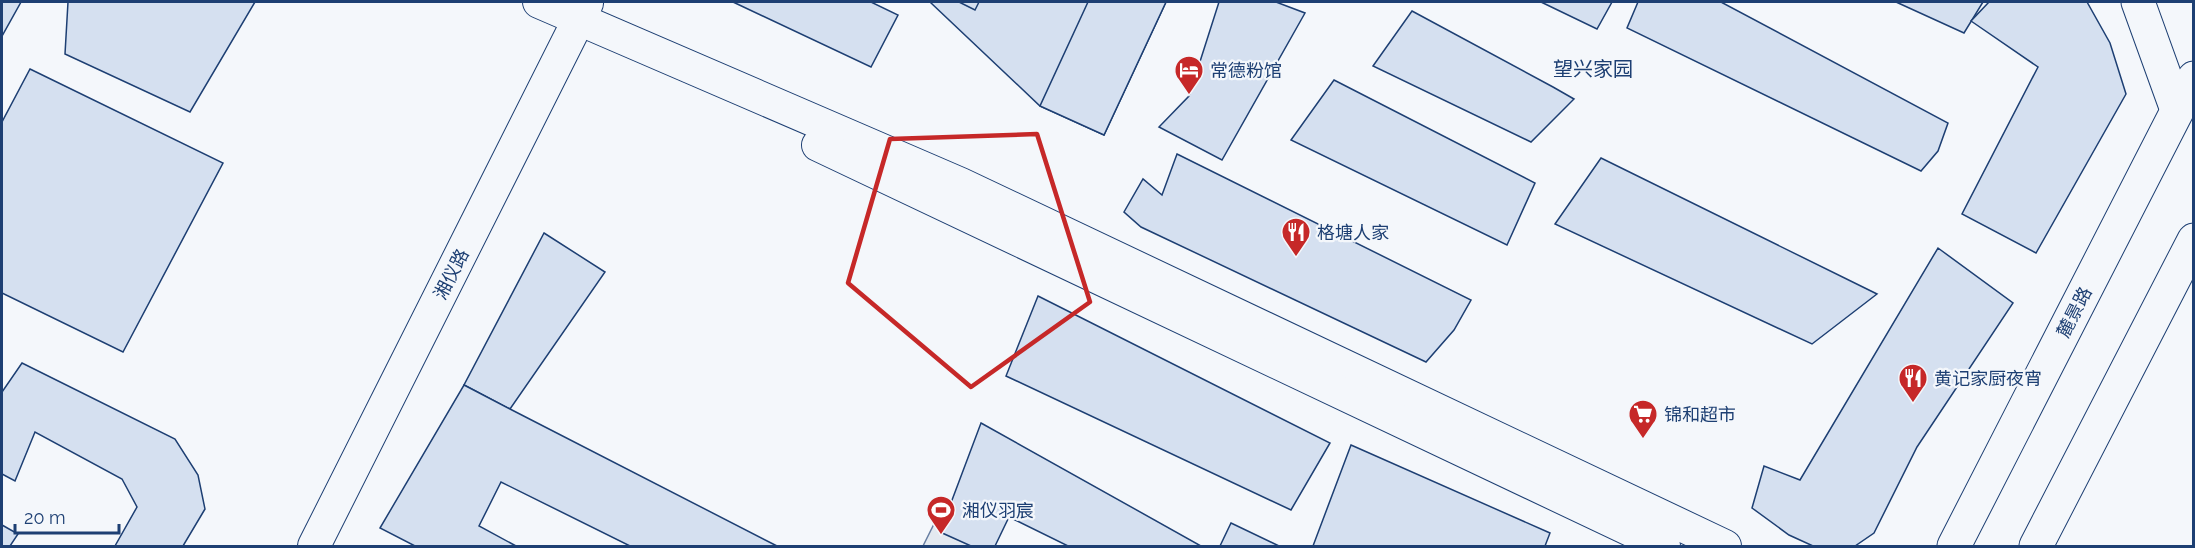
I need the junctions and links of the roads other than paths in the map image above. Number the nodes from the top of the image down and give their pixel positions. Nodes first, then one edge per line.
1 (517, 2) edge
2 (539, 2) edge
3 (2138, 2) edge
4 (580, 17) edge
5 (2193, 78) edge
6 (2177, 110) junction
7 (2193, 240) edge
8 (314, 546) edge
9 (1664, 546) edge
10 (1725, 546) edge
11 (1954, 546) edge
12 (2036, 546) edge

1 - 4 street
2 - 4 street
3 - 6 main road
4 - 8 street, 湘仪路
4 - 9 street
4 - 10 street
5 - 6 main road, 麓景路
6 - 11 main road, 麓景路
7 - 12 main road

